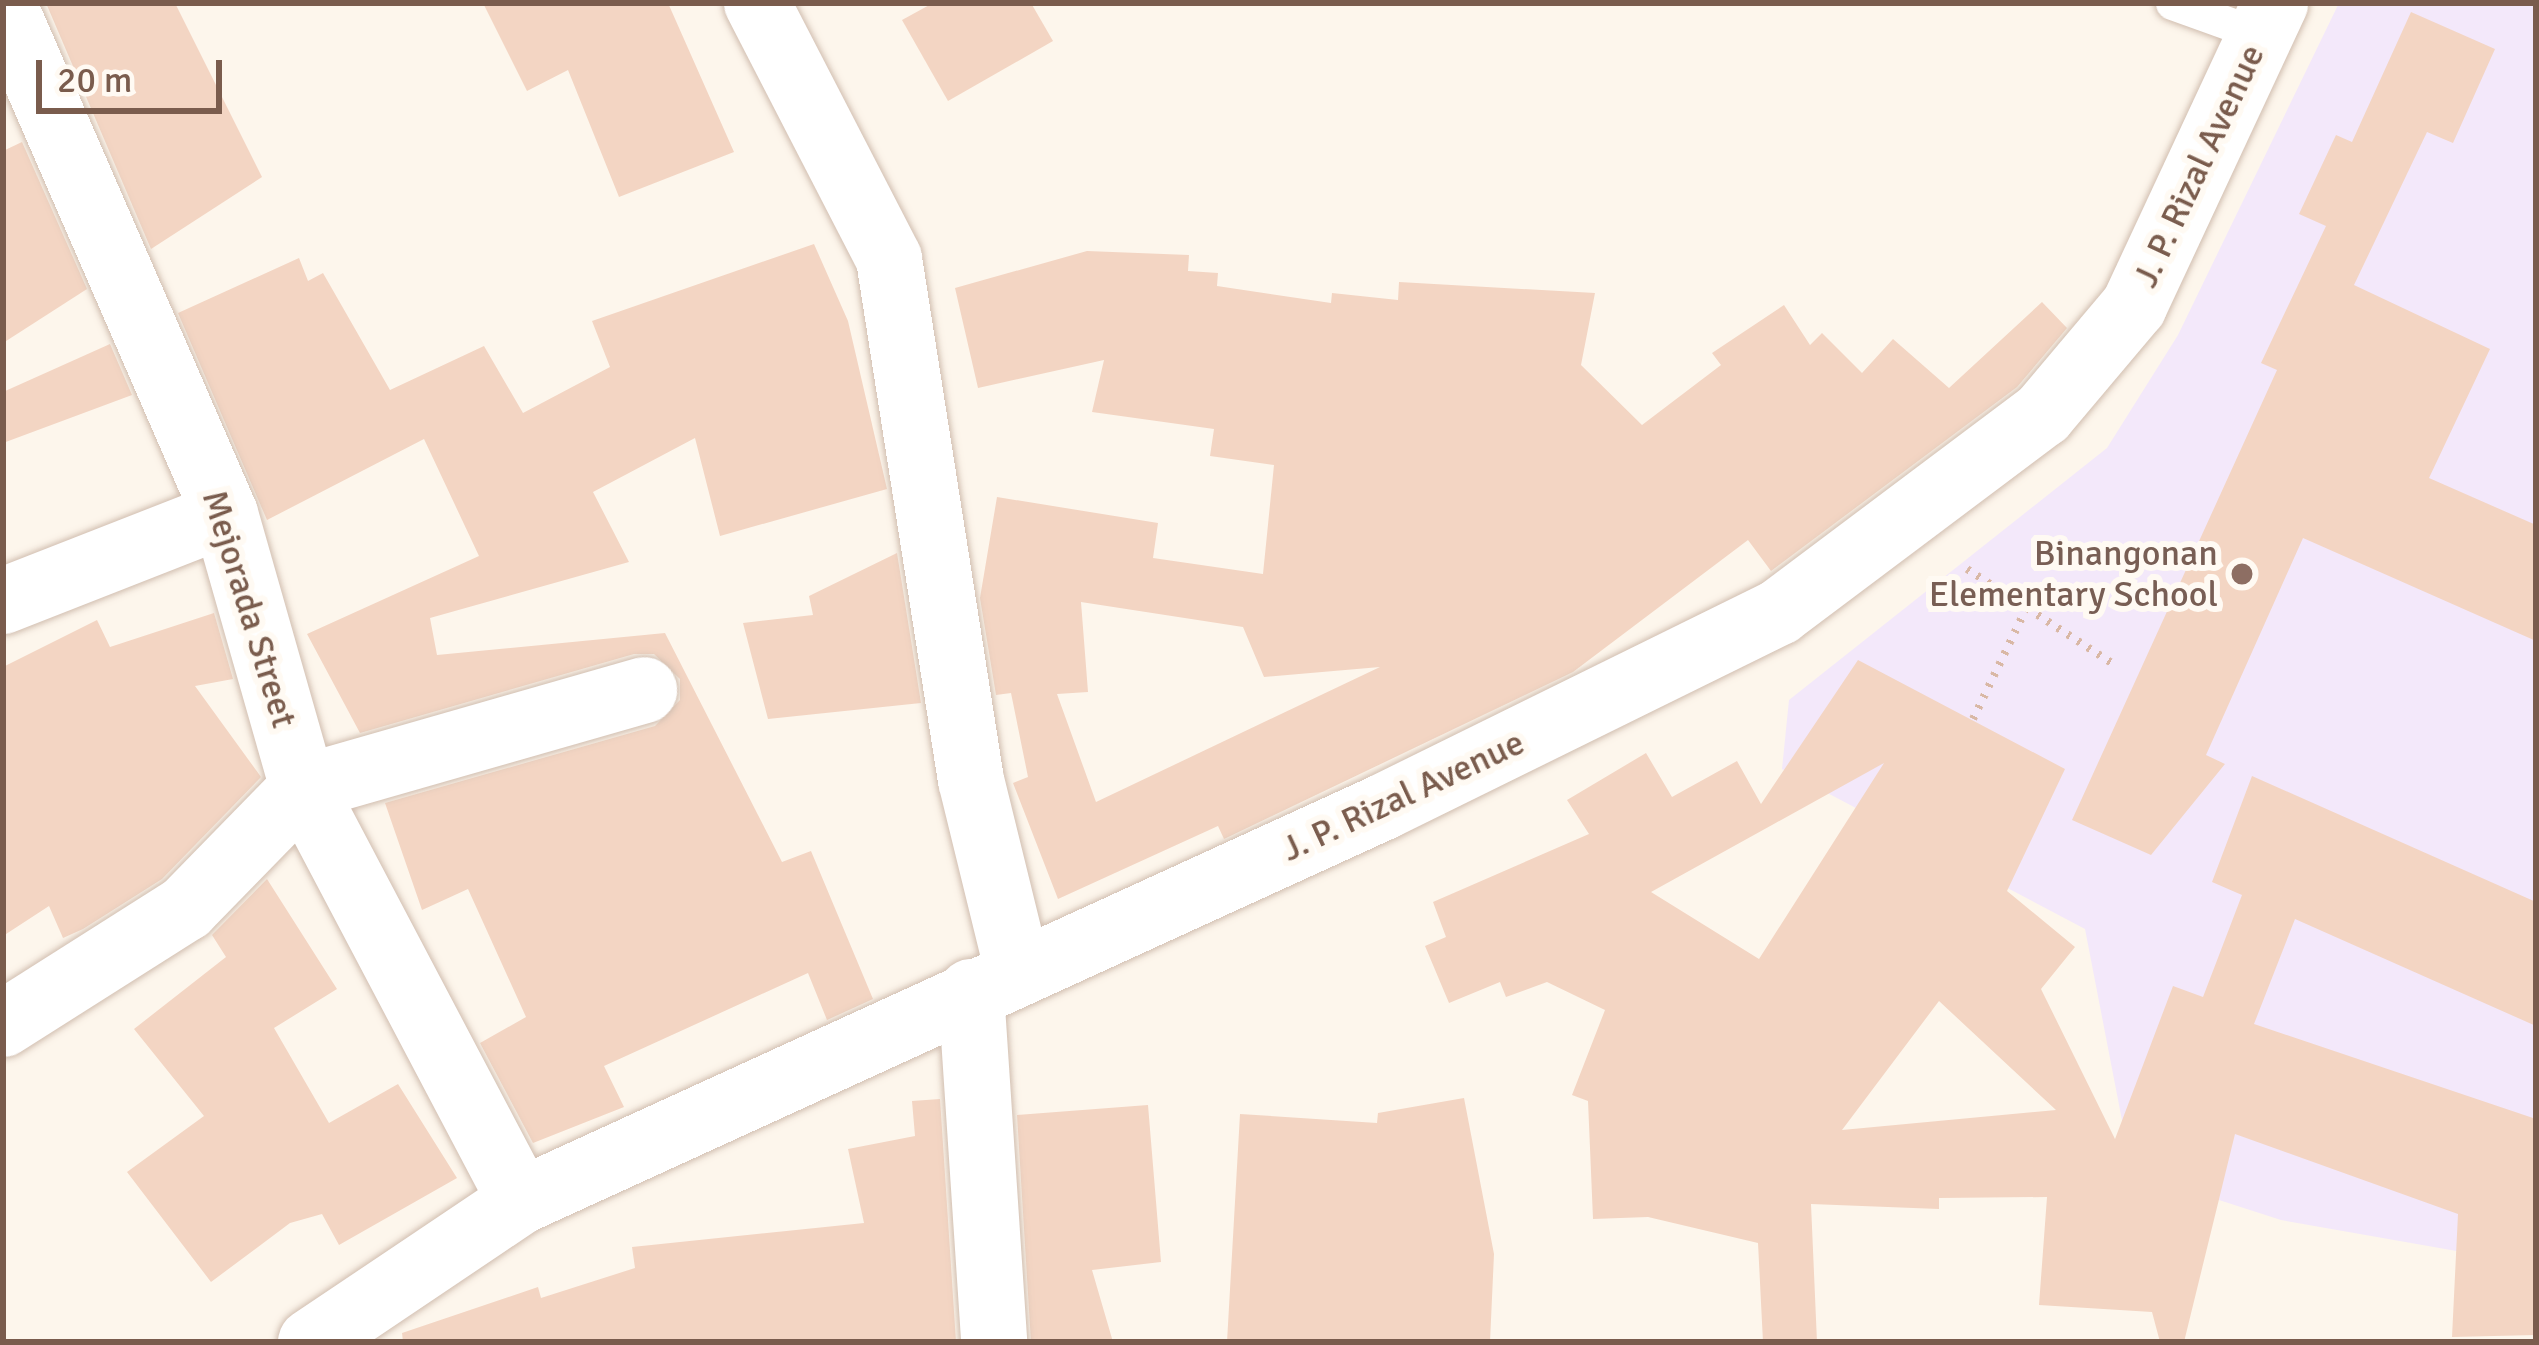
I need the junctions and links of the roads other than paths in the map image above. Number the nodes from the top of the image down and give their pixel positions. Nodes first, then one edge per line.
1 (4, 3) edge
2 (758, 3) edge
3 (2172, 3) edge
4 (2268, 19) edge
5 (225, 514) junction
6 (3, 601) edge
7 (644, 690) dead end
8 (303, 788) junction
9 (994, 980) junction
10 (3, 1024) edge
11 (521, 1201) junction
12 (311, 1342) edge
13 (994, 1342) edge

1 - 5 street, Mejorada Street
2 - 9 street
3 - 4 lane
4 - 9 street, J. P. Rizal Avenue
5 - 6 street
5 - 8 street, Mejorada Street
7 - 8 street
8 - 10 street
8 - 11 street, Mejorada Street
9 - 11 street, J. P. Rizal Avenue
9 - 13 street
11 - 12 street, J. P. Rizal Avenue

